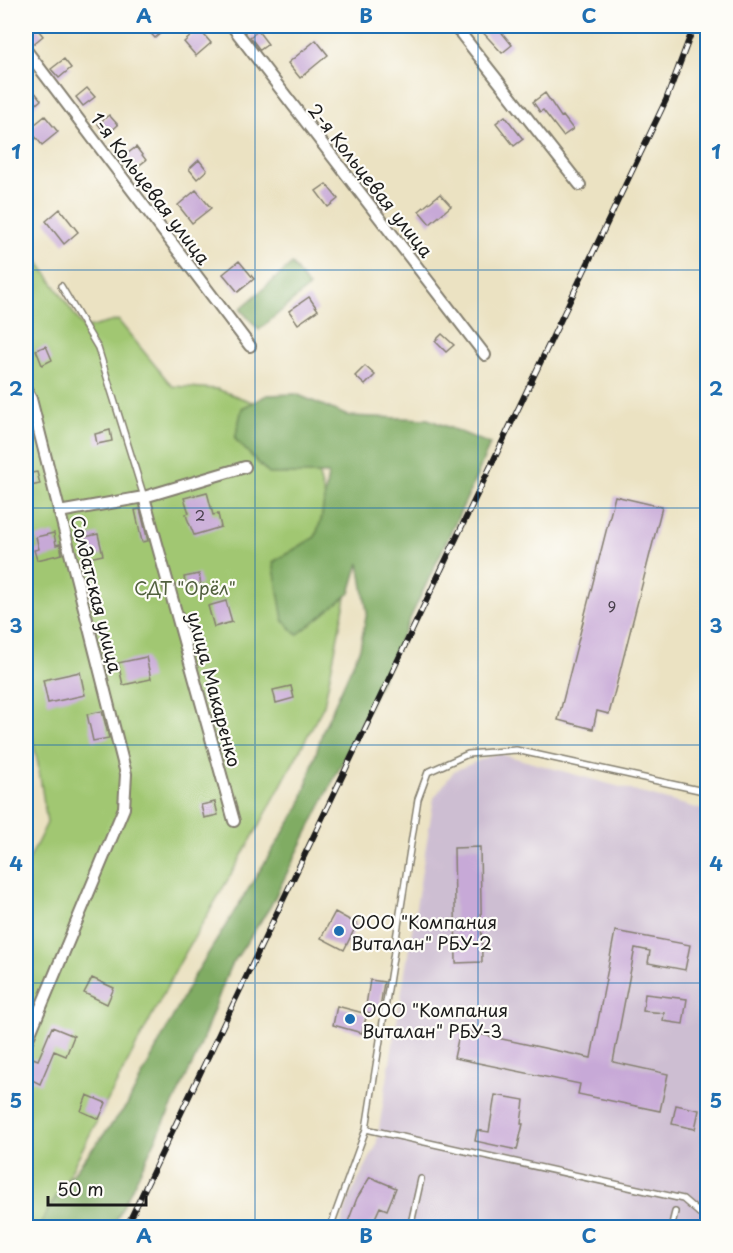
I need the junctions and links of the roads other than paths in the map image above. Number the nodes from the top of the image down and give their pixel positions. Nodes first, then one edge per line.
1 (232, 26) edge
2 (455, 26) edge
3 (26, 50) edge
4 (580, 185) dead end
5 (61, 286) dead end
6 (250, 345) dead end
7 (485, 355) dead end
8 (26, 390) edge
9 (245, 467) dead end
10 (144, 497) junction
11 (59, 512) junction
12 (708, 792) edge
13 (234, 821) dead end
14 (26, 1043) edge
15 (366, 1129) junction
16 (421, 1179) dead end
17 (675, 1212) dead end
18 (330, 1227) edge
19 (410, 1227) edge
20 (671, 1227) edge
21 (704, 1227) edge

1 - 7 street, 2-я Кольцевая улица
2 - 4 street
3 - 6 street, 1-я Кольцевая улица
5 - 10 lane
8 - 11 street, Солдатская улица
9 - 10 street
10 - 11 street
10 - 13 street, улица Макаренко
11 - 14 street, Солдатская улица
12 - 15 lane
15 - 18 lane
15 - 21 lane
16 - 19 lane
17 - 20 lane

